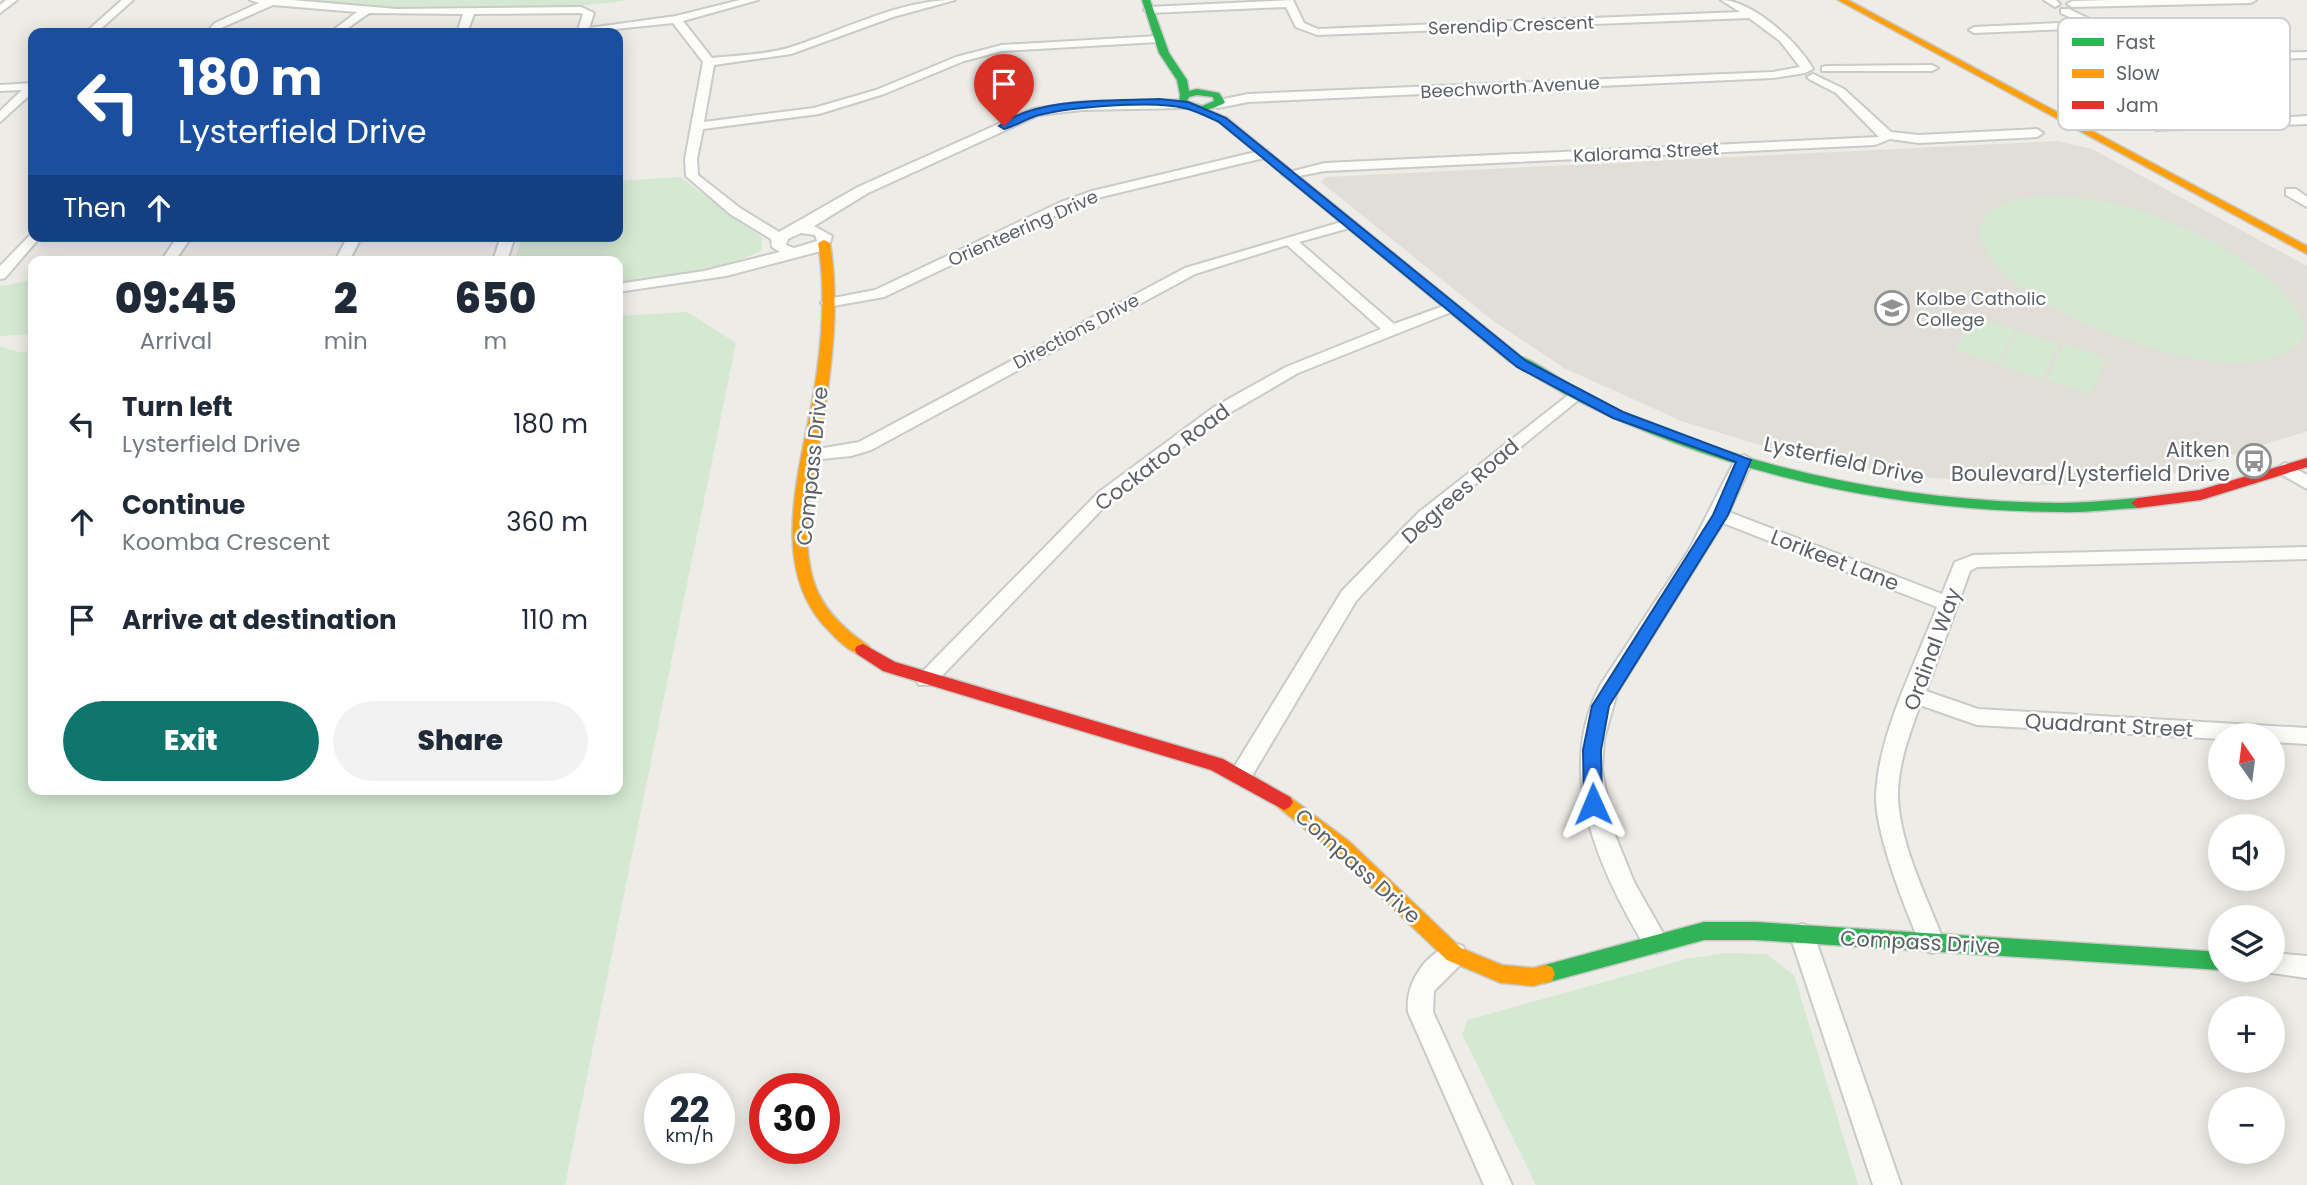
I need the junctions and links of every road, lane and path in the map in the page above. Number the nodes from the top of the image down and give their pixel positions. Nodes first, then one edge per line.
1 (12, 0) edge
2 (128, 0) edge
3 (254, 0) edge
4 (753, 0) edge
5 (950, 0) edge
6 (1726, 0) edge
7 (1842, 0) edge
8 (2251, 0) edge
9 (1290, 2) edge
10 (269, 3) junction
11 (1147, 5) edge
12 (2066, 6) edge
13 (0, 10) edge
14 (365, 11) junction
15 (469, 13) junction
16 (1751, 15) junction
17 (2084, 18) edge
18 (676, 19) junction
19 (2058, 26) edge
20 (96, 28) edge
21 (216, 28) edge
22 (341, 28) edge
23 (464, 28) edge
24 (584, 28) edge
25 (616, 28) edge
26 (1987, 38) dead end
27 (1158, 39) junction
28 (1798, 54) junction
29 (709, 62) junction
30 (1932, 68) dead end
31 (1809, 73) junction
32 (1829, 73) junction
33 (28, 86) edge
34 (0, 88) edge
35 (28, 91) edge
36 (1840, 92) junction
37 (1186, 97) junction
38 (28, 104) edge
39 (1216, 104) junction
40 (13, 105) junction
41 (2058, 117) edge
42 (0, 118) edge
43 (698, 126) junction
44 (2083, 130) edge
45 (2037, 132) dead end
46 (1887, 135) junction
47 (1264, 154) junction
48 (1291, 176) junction
49 (2291, 192) dead end
50 (2306, 202) edge
51 (833, 207) junction
52 (754, 223) junction
53 (1348, 224) junction
54 (796, 230) junction
55 (823, 237) junction
56 (1289, 240) junction
57 (778, 241) junction
58 (29, 242) edge
59 (2307, 251) edge
60 (796, 253) junction
61 (743, 267) junction
62 (829, 271) junction
63 (0, 275) edge
64 (623, 287) edge
65 (828, 303) junction
66 (1449, 308) junction
67 (1391, 330) junction
68 (1576, 394) junction
69 (812, 455) junction
70 (1744, 460) junction
71 (2307, 462) edge
72 (2285, 469) junction
73 (2307, 483) edge
74 (1720, 515) junction
75 (2307, 553) edge
76 (1950, 605) junction
77 (926, 680) junction
78 (1915, 695) junction
79 (2307, 736) edge
80 (1241, 775) junction
81 (1802, 935) junction
82 (1656, 942) junction
83 (1932, 942) junction
84 (1454, 954) junction
85 (2208, 960) edge
86 (2285, 965) edge
87 (2307, 967) edge
88 (1498, 1185) edge
89 (1887, 1185) edge

1 - 13 street
2 - 20 street
3 - 10 street
4 - 18 street
5 - 29 street
6 - 16 street
7 - 41 street
8 - 12 street
9 - 11 street
9 - 16 street, Serendip Crescent
10 - 14 street
10 - 21 street
11 - 27 street, Lysterfield Drive
12 - 17 street
14 - 15 street
14 - 22 street
15 - 23 street
15 - 24 street
16 - 28 street
18 - 25 street
18 - 29 street
19 - 26 street
27 - 37 street, Lysterfield Drive
27 - 43 street
28 - 31 street
28 - 32 street
29 - 43 street
30 - 32 street, Beechworth Avenue
31 - 32 street, Beechworth Avenue
31 - 36 street
31 - 39 street, Beechworth Avenue
32 - 36 street
33 - 34 street
35 - 40 street
36 - 46 street
37 - 39 street, Lysterfield Drive
37 - 39 street
37 - 51 street
38 - 40 street
39 - 47 street, Lysterfield Drive
40 - 42 street
43 - 52 street
44 - 59 street
45 - 46 street, Kalorama Street
46 - 48 street, Kalorama Street
47 - 48 street, Lysterfield Drive
47 - 65 street, Orienteering Drive
48 - 53 street, Lysterfield Drive
49 - 50 street
51 - 54 street
51 - 55 street
52 - 54 street
52 - 57 street
53 - 56 street, Directions Drive
53 - 66 street, Lysterfield Drive
54 - 55 street
54 - 57 street
55 - 60 street
55 - 62 street, Compass Drive
56 - 67 street
56 - 69 street, Directions Drive
57 - 60 street
57 - 61 street
58 - 63 street
60 - 61 street
60 - 62 street
61 - 64 street
62 - 65 street, Compass Drive
65 - 69 street, Compass Drive
66 - 67 street, Cockatoo Road
66 - 68 street, Lysterfield Drive
67 - 77 street, Cockatoo Road
68 - 70 street, Lysterfield Drive
68 - 80 street, Degrees Road
69 - 77 street, Compass Drive
70 - 72 street, Lysterfield Drive
70 - 74 street
71 - 72 street, Lysterfield Drive
72 - 73 street
74 - 76 street, Lorikeet Lane
74 - 82 street
75 - 76 street, Ordinal Way
76 - 78 street, Ordinal Way
77 - 80 street, Compass Drive
78 - 79 street, Quadrant Street
78 - 83 street, Ordinal Way
80 - 84 street, Compass Drive
81 - 82 street, Compass Drive
81 - 83 street, Compass Drive
81 - 89 street
82 - 84 street, Compass Drive
83 - 85 street, Compass Drive
84 - 88 street
86 - 87 street

